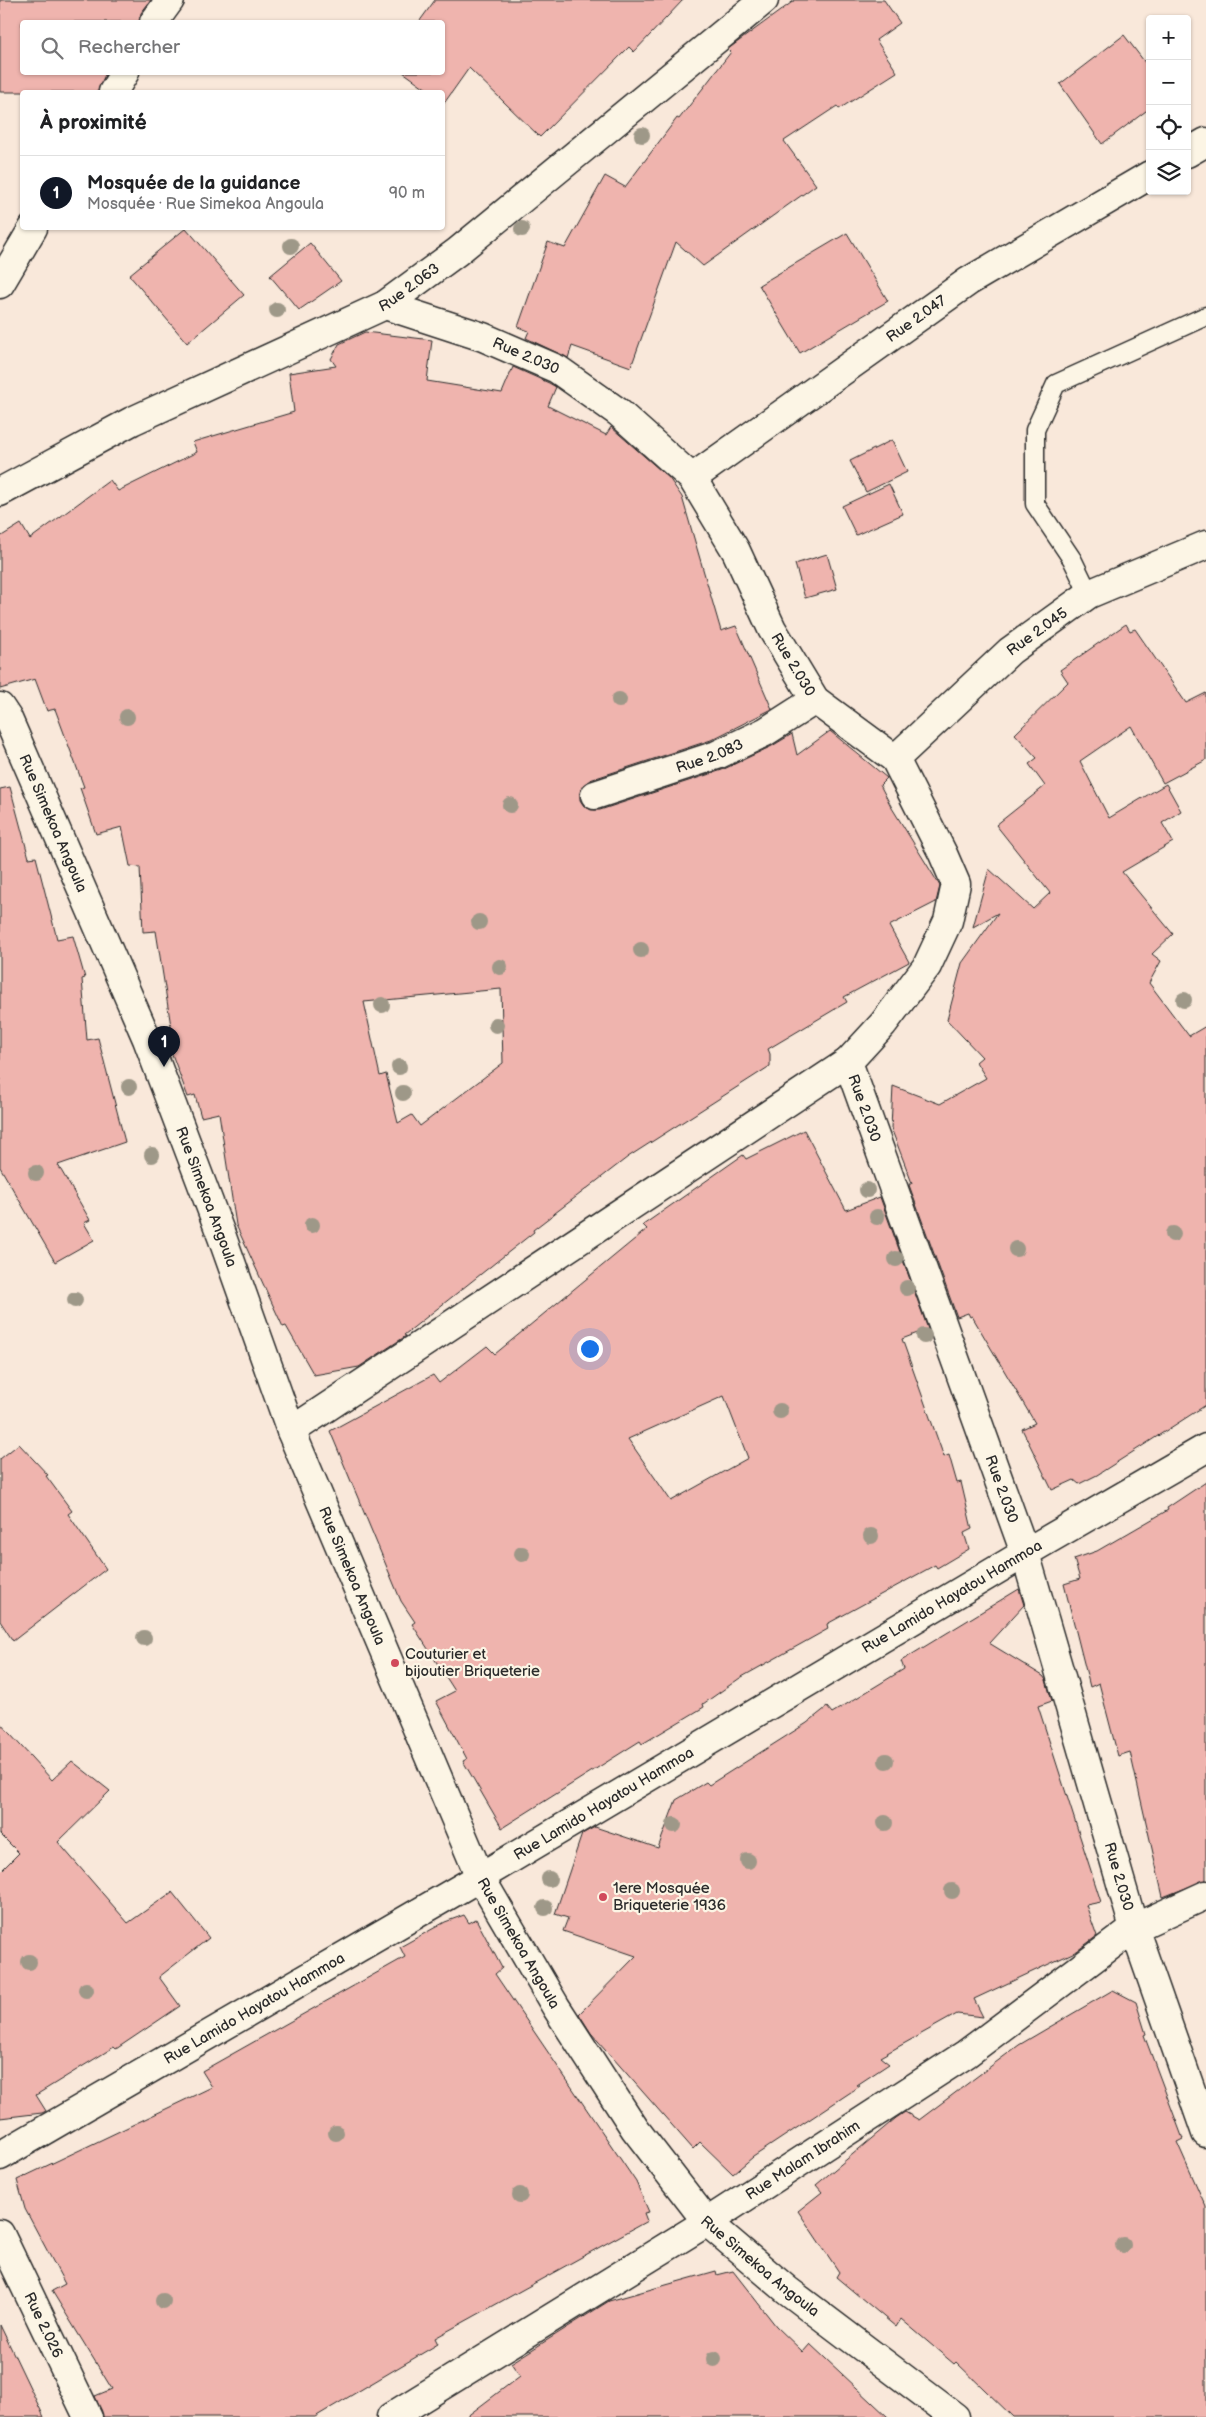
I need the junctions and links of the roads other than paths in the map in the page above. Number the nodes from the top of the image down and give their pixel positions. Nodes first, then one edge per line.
1 (170, 0) edge
2 (764, 0) edge
3 (155, 20) edge
4 (123, 75) edge
5 (114, 90) edge
6 (1206, 142) edge
7 (1191, 151) edge
8 (1146, 177) edge
9 (32, 230) edge
10 (0, 284) edge
11 (385, 305) junction
12 (1206, 316) edge
13 (692, 478) junction
14 (0, 492) edge
15 (1206, 545) edge
16 (1089, 594) junction
17 (815, 700) junction
18 (0, 707) edge
19 (894, 759) junction
20 (595, 795) dead end
21 (848, 1062) junction
22 (291, 1431) junction
23 (1206, 1448) edge
24 (1024, 1553) junction
25 (480, 1877) junction
26 (1206, 1896) edge
27 (1134, 1928) junction
28 (1206, 2133) edge
29 (0, 2156) edge
30 (707, 2222) junction
31 (0, 2234) edge
32 (88, 2417) edge
33 (391, 2417) edge
34 (955, 2417) edge

1 - 3 street
2 - 11 street, Rue 2.063
4 - 5 street
6 - 7 street
8 - 13 street, Rue 2.047
9 - 10 street
11 - 13 street, Rue 2.030
11 - 14 street, Rue 2.063
12 - 16 lane
13 - 17 street, Rue 2.030
15 - 16 street, Rue 2.045
16 - 19 street, Rue 2.045
17 - 19 street, Rue 2.030
17 - 20 street, Rue 2.083
18 - 22 street, Rue Simekoa Angoula
19 - 21 street, Rue 2.030
21 - 22 street
21 - 24 street, Rue 2.030
22 - 25 street, Rue Simekoa Angoula
23 - 24 street, Rue Lamido Hayatou Hammoa
24 - 25 street, Rue Lamido Hayatou Hammoa
24 - 27 street, Rue 2.030
25 - 29 street, Rue Lamido Hayatou Hammoa
25 - 30 street, Rue Simekoa Angoula
26 - 27 street, Rue Malam Ibrahim
27 - 28 street, Rue 2.030
27 - 30 street, Rue Malam Ibrahim
30 - 33 street, Rue Malam Ibrahim
30 - 34 street, Rue Simekoa Angoula
31 - 32 street, Rue 2.026

